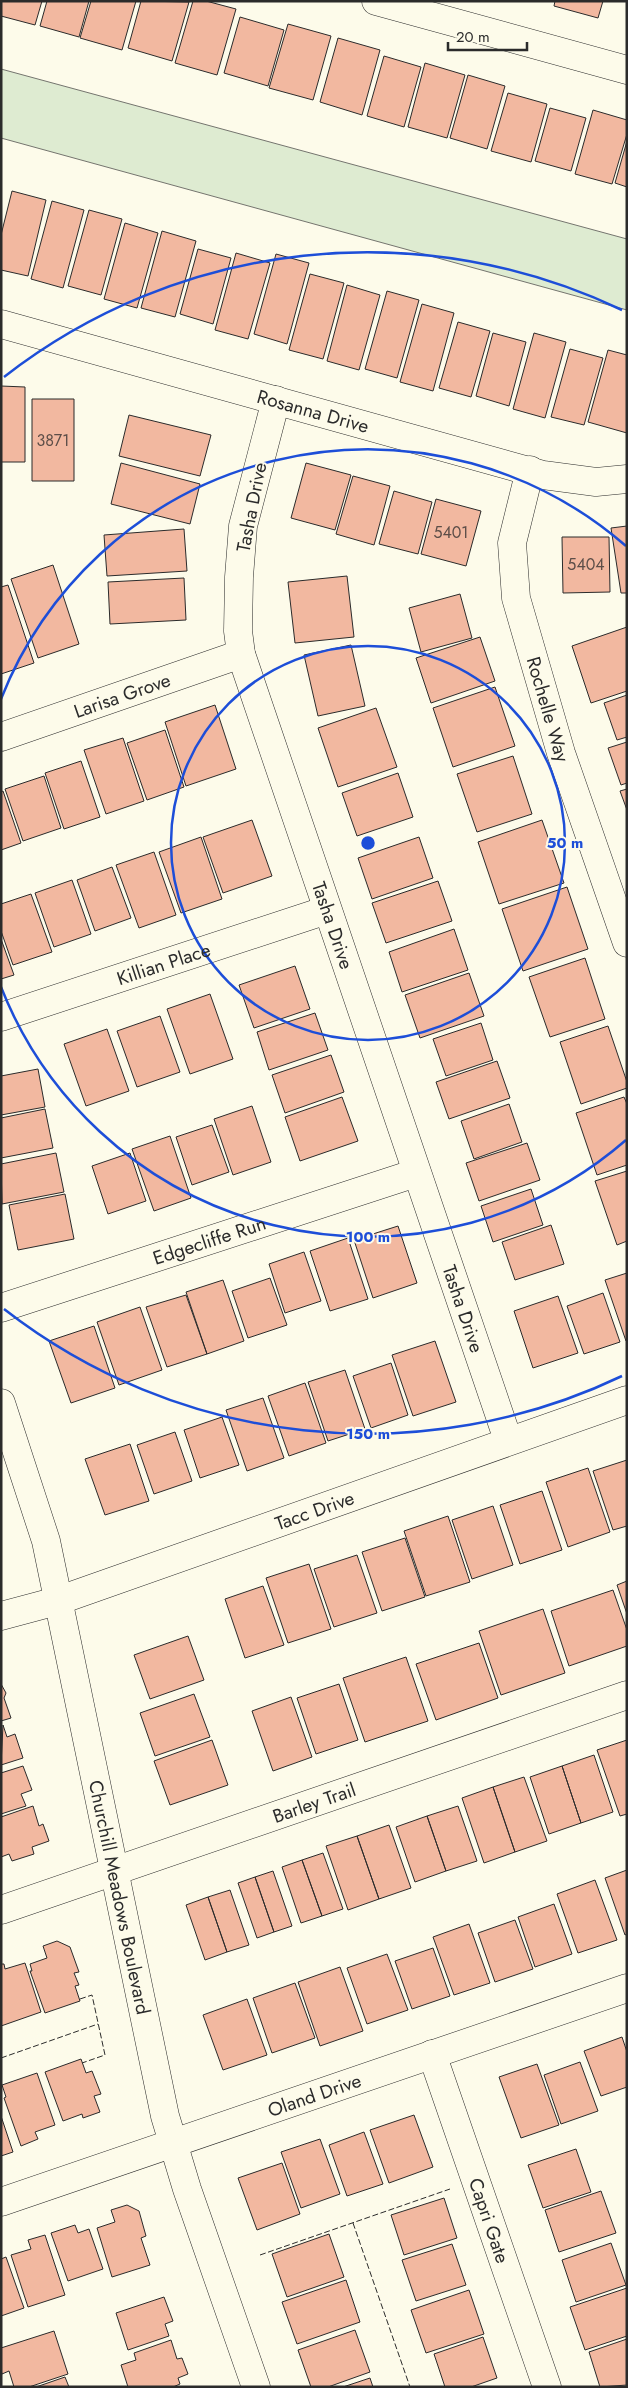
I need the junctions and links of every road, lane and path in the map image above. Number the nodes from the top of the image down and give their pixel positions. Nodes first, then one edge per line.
1 (376, 1) edge
2 (627, 70) edge
3 (1, 324) edge
4 (276, 400) junction
5 (530, 470) junction
6 (627, 479) edge
7 (241, 654) junction
8 (1, 736) edge
9 (327, 910) junction
10 (627, 943) edge
11 (1, 1017) edge
12 (416, 1173) junction
13 (1, 1308) edge
14 (627, 1400) edge
15 (1, 1403) edge
16 (508, 1440) junction
17 (57, 1601) junction
18 (1, 1616) edge
19 (627, 1695) edge
20 (115, 1871) junction
21 (1, 1910) edge
22 (627, 1988) edge
23 (432, 2054) junction
24 (173, 2143) junction
25 (1, 2202) edge
26 (256, 2387) edge
27 (547, 2387) edge

1 - 2 street
3 - 4 street, Rosanna Drive
4 - 5 street, Rosanna Drive
4 - 7 street, Tasha Drive
5 - 6 street, Rosanna Drive
5 - 10 street, Rochelle Way
7 - 8 street, Larisa Grove
7 - 9 street, Tasha Drive
9 - 11 street, Killian Place
9 - 12 street, Tasha Drive
12 - 13 street, Edgecliffe Run
12 - 16 street, Tasha Drive
14 - 16 street, Tacc Drive
15 - 17 street, Churchill Meadows Boulevard
16 - 17 street, Tacc Drive
17 - 18 street, Tacc Drive
17 - 20 street, Churchill Meadows Boulevard
19 - 20 street, Barley Trail
20 - 21 street, Barley Trail
20 - 24 street, Churchill Meadows Boulevard
22 - 23 street, Oland Drive
23 - 24 street, Oland Drive
23 - 27 street, Capri Gate
24 - 25 street, Oland Drive
24 - 26 street, Churchill Meadows Boulevard

